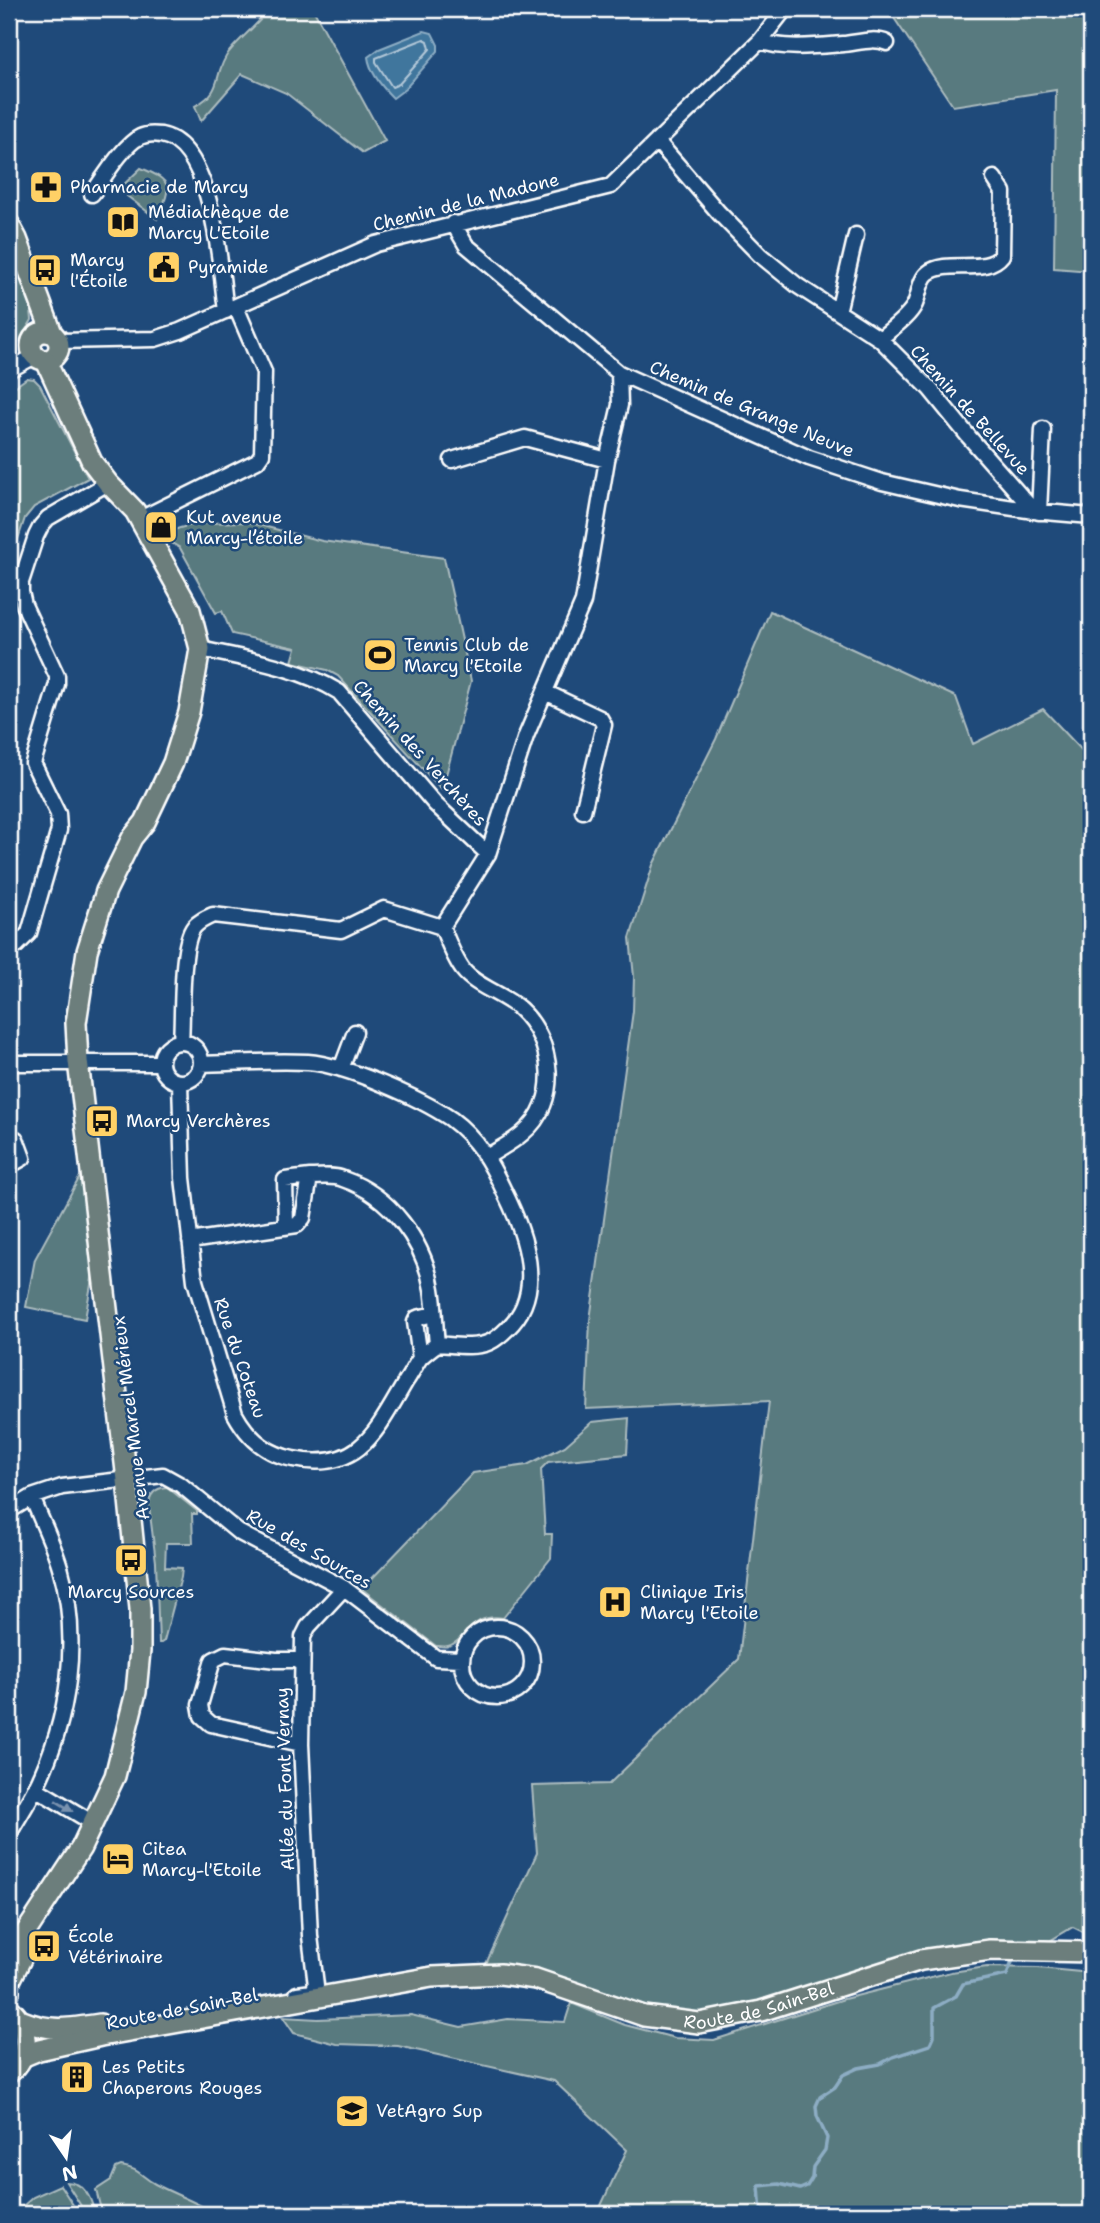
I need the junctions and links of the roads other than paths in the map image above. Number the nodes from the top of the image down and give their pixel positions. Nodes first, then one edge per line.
1 (785, 9) edge
2 (760, 41) junction
3 (887, 43) dead end
4 (657, 141) junction
5 (994, 178) dead end
6 (92, 194) dead end
7 (453, 223) junction
8 (9, 224) edge
9 (856, 235) dead end
10 (231, 309) junction
11 (838, 312) junction
12 (880, 339) junction
13 (45, 347) junction
14 (9, 361) edge
15 (9, 370) edge
16 (619, 373) junction
17 (1043, 429) dead end
18 (452, 460) dead end
19 (607, 460) junction
20 (108, 483) junction
21 (1037, 511) junction
22 (1091, 516) edge
23 (140, 519) junction
24 (200, 649) junction
25 (545, 692) junction
26 (583, 811) dead end
27 (488, 854) junction
28 (442, 927) junction
29 (9, 949) edge
30 (355, 1032) dead end
31 (181, 1042) junction
32 (42, 1062) junction
33 (84, 1062) junction
34 (9, 1063) edge
35 (161, 1063) junction
36 (201, 1064) junction
37 (341, 1069) junction
38 (9, 1073) edge
39 (180, 1083) junction
40 (16, 1139) dead end
41 (487, 1157) junction
42 (9, 1166) edge
43 (310, 1177) junction
44 (286, 1227) junction
45 (190, 1241) junction
46 (434, 1314) junction
47 (437, 1344) junction
48 (420, 1358) junction
49 (132, 1480) junction
50 (32, 1497) junction
51 (9, 1511) edge
52 (344, 1588) junction
53 (462, 1658) junction
54 (301, 1660) junction
55 (302, 1744) junction
56 (35, 1788) junction
57 (93, 1823) junction
58 (9, 1834) edge
59 (1091, 1952) edge
60 (9, 1958) edge
61 (430, 1978) junction
62 (316, 1985) junction
63 (9, 1992) edge
64 (260, 2007) junction
65 (14, 2014) edge
66 (23, 2057) junction
67 (9, 2073) edge

1 - 2 street, Chemin de la Madone
2 - 3 street
2 - 4 street, Chemin de la Madone
4 - 7 street, Chemin de la Madone
4 - 11 street, Chemin de Bellevue
5 - 12 street
6 - 10 street
7 - 10 street, Chemin de la Madone
7 - 16 street, Chemin de Grange Neuve
8 - 13 main road, Avenue Marcel Mérieux
9 - 11 street
10 - 13 street, Chemin de la Madone
10 - 23 street
11 - 12 street, Chemin de Bellevue
12 - 21 street, Chemin de Bellevue
13 - 14 street
13 - 15 street
13 - 20 main road, Avenue Marcel Mérieux
16 - 19 street
16 - 21 street, Chemin de Grange Neuve
17 - 21 street
18 - 19 street
19 - 25 street
20 - 23 main road, Avenue Marcel Mérieux
20 - 29 street
21 - 22 street, Chemin de Grange Neuve
23 - 24 main road, Avenue Marcel Mérieux
24 - 27 street, Chemin des Verchères
24 - 33 main road, Avenue Marcel Mérieux
25 - 26 street
25 - 27 street
27 - 28 street
28 - 31 street
28 - 41 street
30 - 37 street
31 - 35 street
31 - 36 street
32 - 33 street
32 - 34 street
32 - 38 street
33 - 35 street
33 - 49 main road, Avenue Marcel Mérieux
35 - 39 street
36 - 37 street
36 - 39 street
37 - 41 street
39 - 45 street, Rue du Coteau
40 - 42 street
41 - 47 street
43 - 44 street
43 - 44 street
43 - 46 street
44 - 45 street
45 - 48 street, Rue du Coteau
46 - 47 street
46 - 48 street
47 - 48 street, Rue du Coteau
49 - 50 street, Rue des Sources
49 - 52 street, Rue des Sources
49 - 57 main road, Avenue Marcel Mérieux
49 - 63 main road, Avenue Marcel Mérieux
50 - 51 street, Rue des Sources
50 - 56 street
52 - 53 street, Rue des Sources
52 - 54 street, Allée du Font Vernay
53 - 53 street
54 - 55 street, Allée du Font Vernay
54 - 55 street
55 - 62 street, Allée du Font Vernay
56 -> 57 street
56 - 58 street
57 - 60 main road, Avenue Marcel Mérieux
59 - 61 main road, Route de Sain-Bel
61 - 62 main road, Route de Sain-Bel
61 - 64 main road, Route de Sain-Bel
62 - 64 street
62 - 65 main road, Route de Sain-Bel
64 - 66 main road, Route de Sain-Bel
65 - 66 main road
66 - 67 main road

